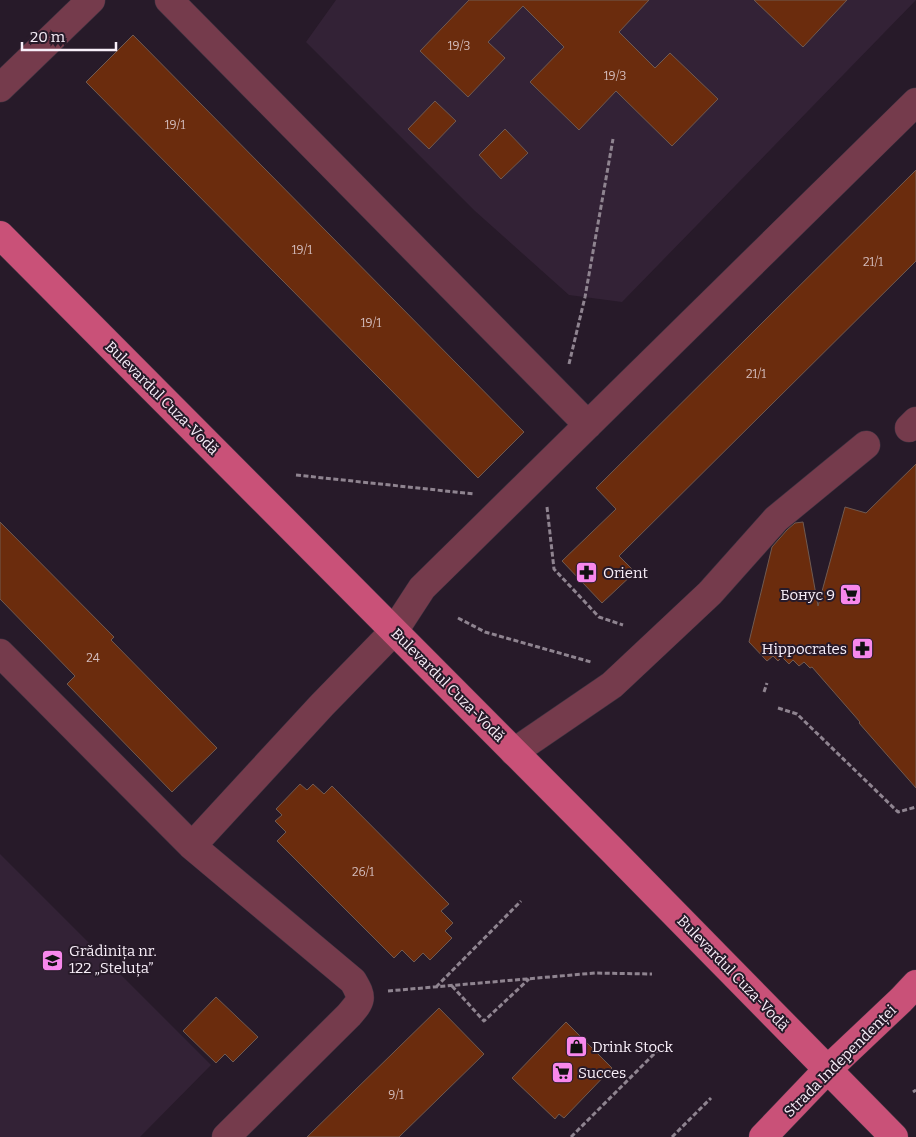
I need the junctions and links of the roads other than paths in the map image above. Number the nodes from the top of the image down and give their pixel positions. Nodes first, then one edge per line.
1 (91, 0) edge
2 (169, 0) edge
3 (0, 88) edge
4 (916, 102) edge
5 (0, 235) edge
6 (588, 426) junction
7 (866, 445) dead end
8 (394, 631) junction
9 (0, 653) edge
10 (514, 752) junction
11 (192, 846) junction
12 (916, 984) edge
13 (827, 1070) junction
14 (226, 1137) edge
15 (763, 1137) edge
16 (894, 1137) edge

1 - 3 lane
2 - 6 lane
4 - 6 lane
5 - 8 main road, Bulevardul Cuza-Vodă
6 - 8 lane
7 - 10 lane
8 - 10 main road, Bulevardul Cuza-Vodă
8 - 11 lane
9 - 11 lane
10 - 13 main road, Bulevardul Cuza-Vodă
11 - 14 lane
12 - 13 main road, Strada Independenței
13 - 15 main road, Strada Independenței
13 - 16 main road, Bulevardul Cuza-Vodă

